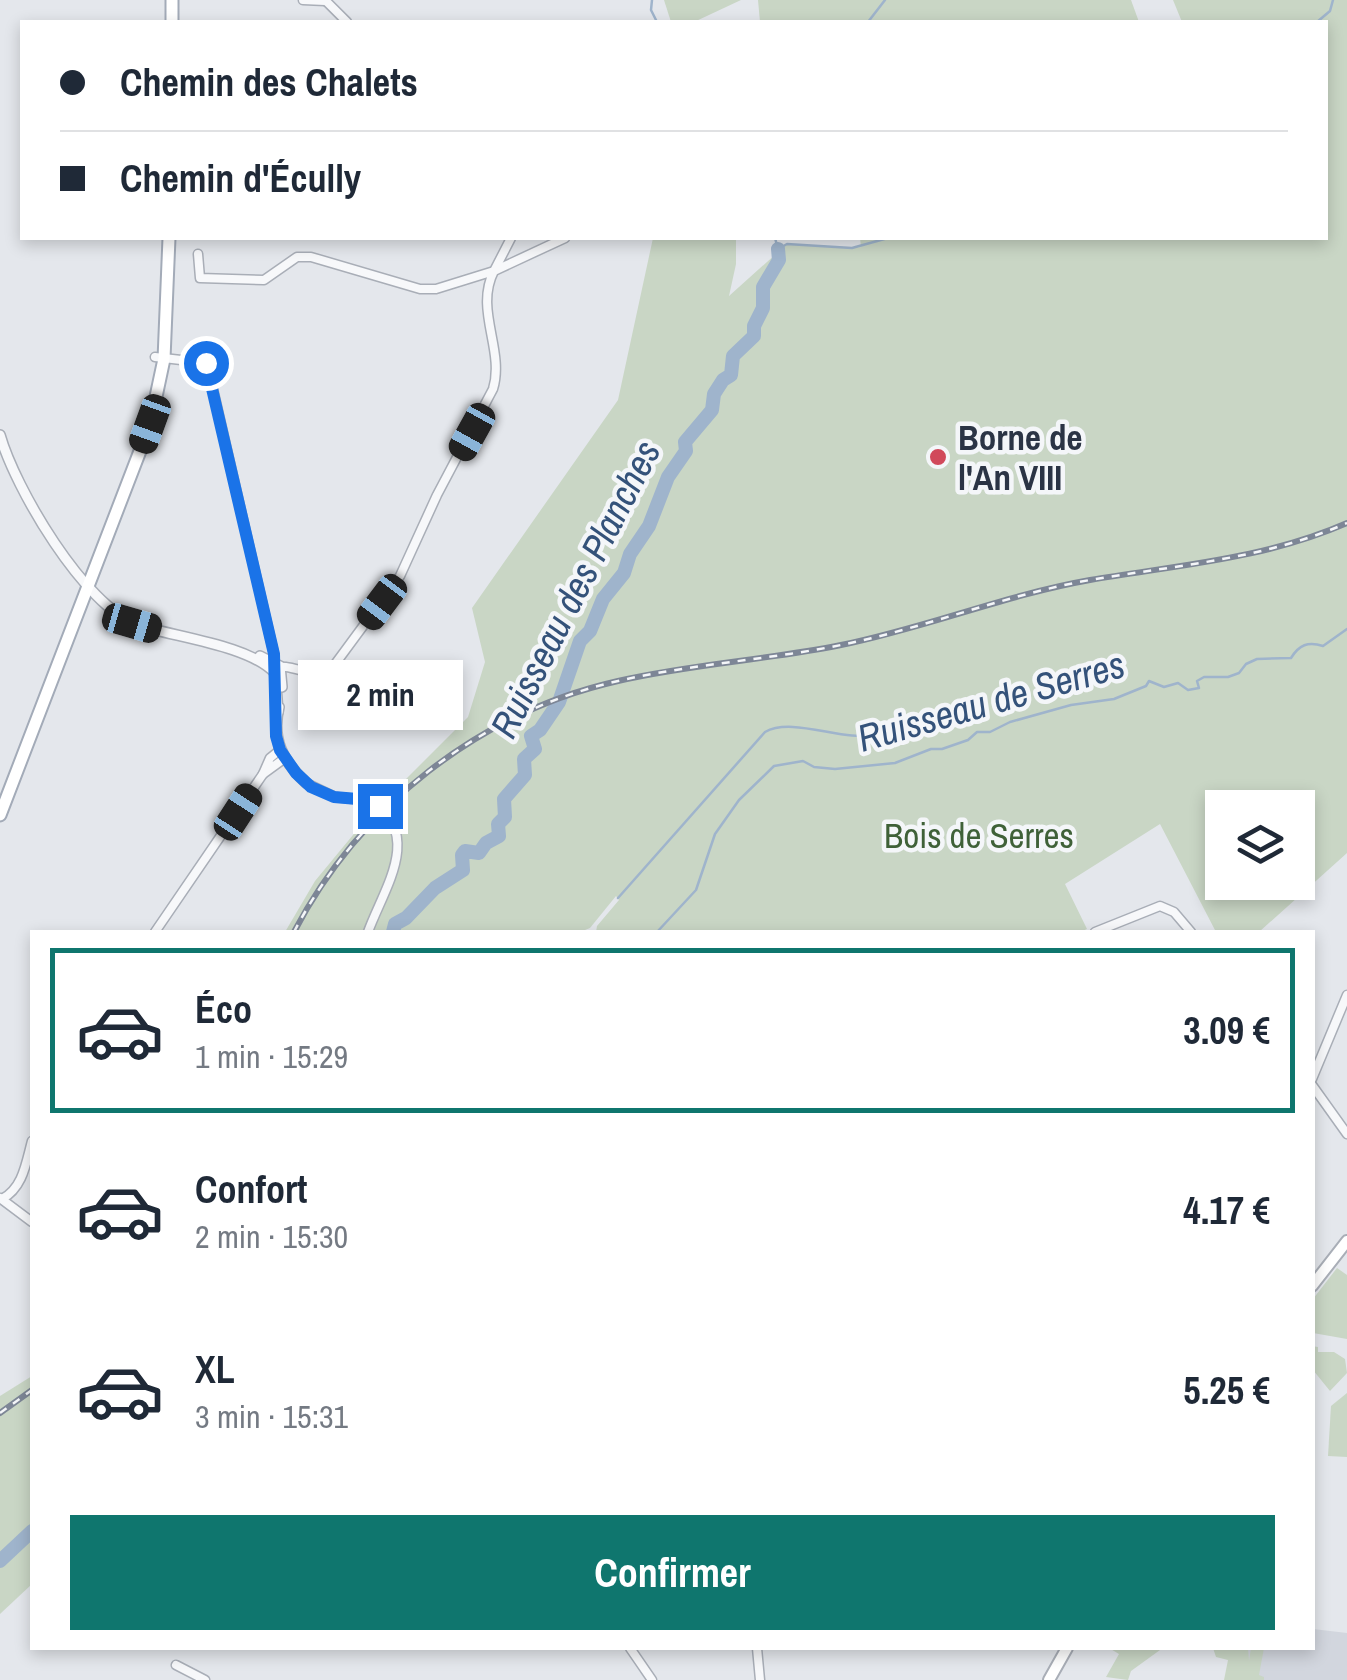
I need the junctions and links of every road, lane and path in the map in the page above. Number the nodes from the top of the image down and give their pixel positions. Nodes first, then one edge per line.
1 (302, 0) edge
2 (325, 0) edge
3 (345, 20) edge
4 (169, 240) edge
5 (509, 240) edge
6 (561, 240) edge
7 (198, 254) dead end
8 (494, 271) junction
9 (160, 358) junction
10 (0, 435) edge
11 (88, 588) junction
12 (275, 665) junction
13 (282, 754) junction
14 (306, 783) joint
15 (0, 814) edge
16 (157, 930) edge
17 (369, 930) edge
18 (1100, 930) edge
19 (1189, 930) edge
20 (1347, 995) edge
21 (1315, 1075) edge
22 (1315, 1086) edge
23 (1347, 1134) edge
24 (30, 1148) edge
25 (1, 1199) edge
26 (30, 1221) edge
27 (1347, 1241) edge
28 (1315, 1282) edge
29 (631, 1650) edge
30 (757, 1650) edge
31 (1066, 1650) edge
32 (176, 1664) dead end
33 (205, 1680) edge
34 (652, 1680) edge
35 (760, 1680) edge
36 (1049, 1680) edge

1 - 2 street
2 - 3 street
4 - 9 main road
5 - 8 street
6 - 8 street
7 - 8 street
8 - 12 street
9 - 11 main road
9 - 12 street
10 - 11 street
11 - 12 street
11 - 15 main road
12 - 13 street
13 - 14 street
13 - 16 street
14 - 17 street
18 - 19 street
20 - 21 street
22 - 23 street
24 - 25 street
25 - 26 street
27 - 28 main road
29 - 34 street
30 - 35 street
31 - 36 main road
32 - 33 street

